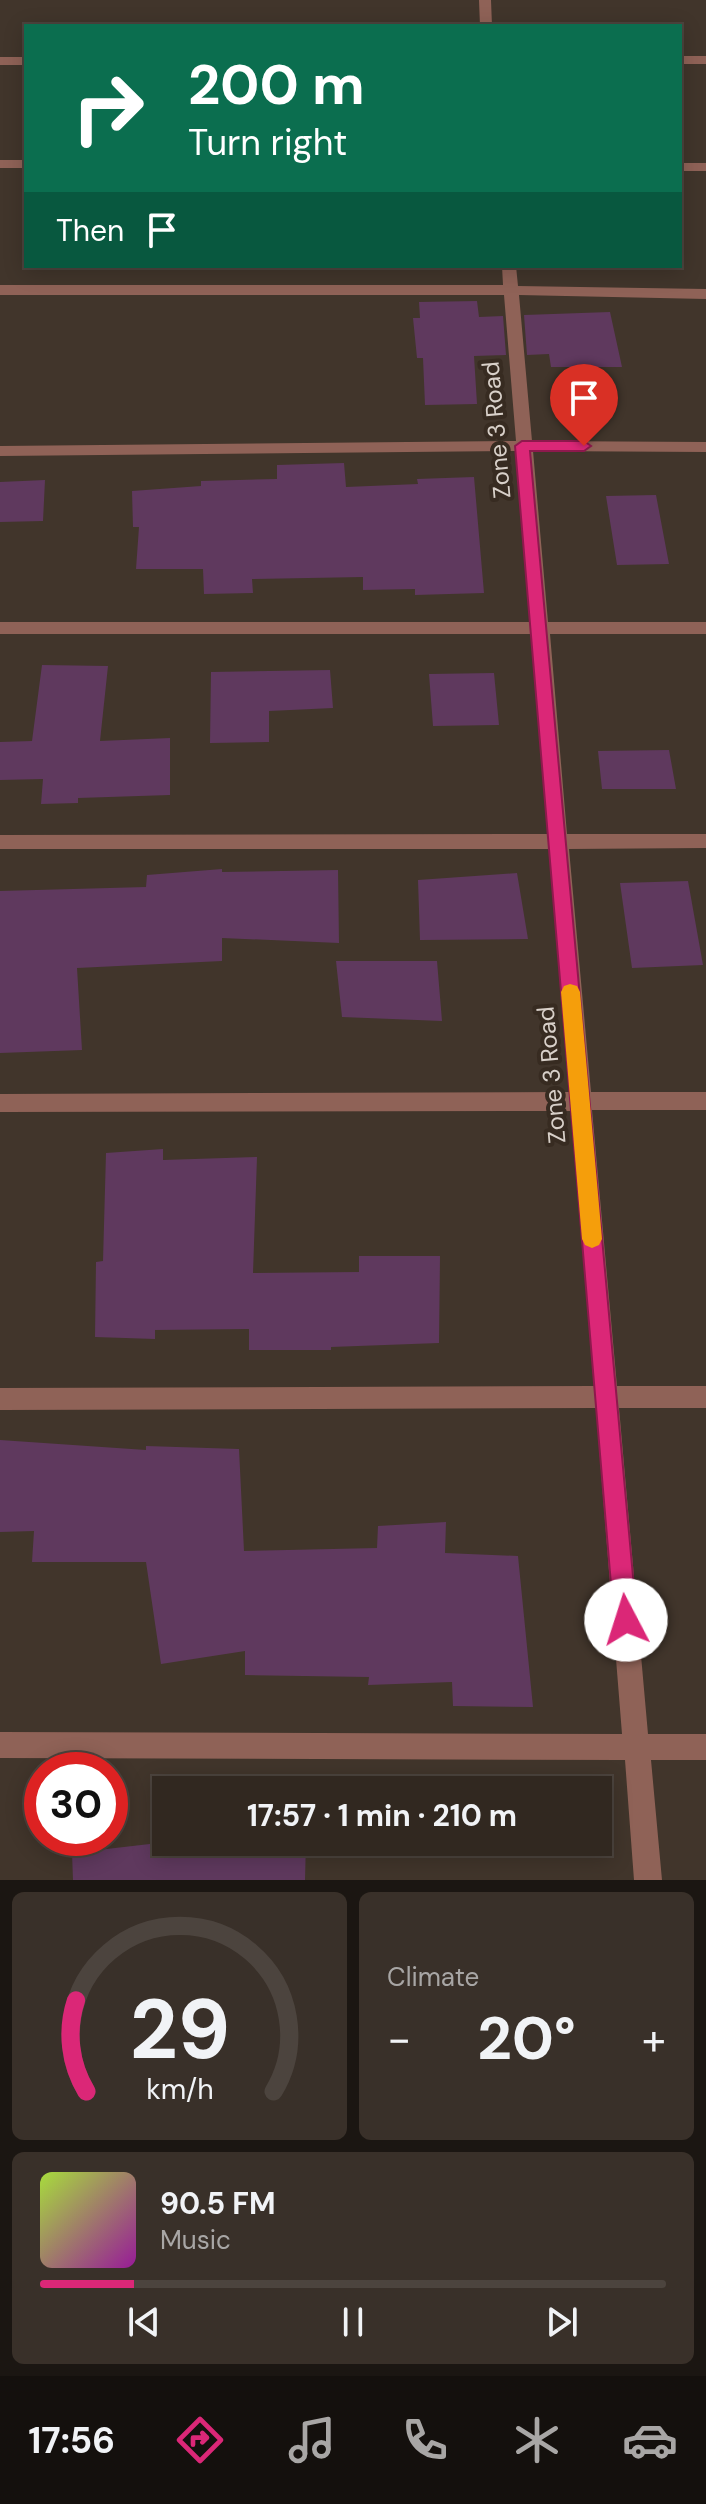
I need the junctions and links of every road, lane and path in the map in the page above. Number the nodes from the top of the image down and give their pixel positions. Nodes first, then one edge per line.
1 (485, 0) edge
2 (486, 24) edge
3 (682, 60) edge
4 (706, 60) edge
5 (0, 61) edge
6 (24, 61) edge
7 (0, 164) edge
8 (24, 164) edge
9 (682, 167) edge
10 (706, 167) edge
11 (509, 268) edge
12 (0, 290) edge
13 (511, 290) junction
14 (706, 294) edge
15 (522, 446) junction
16 (706, 447) edge
17 (0, 451) edge
18 (0, 628) edge
19 (706, 628) edge
20 (539, 629) junction
21 (559, 840) junction
22 (706, 841) edge
23 (0, 842) edge
24 (706, 1101) edge
25 (579, 1102) junction
26 (0, 1103) edge
27 (706, 1397) edge
28 (607, 1398) junction
29 (0, 1399) edge
30 (0, 1745) edge
31 (636, 1746) junction
32 (706, 1747) edge
33 (648, 1880) edge

1 - 2 street
3 - 4 street
5 - 6 street
7 - 8 street
9 - 10 street
11 - 13 street, Zone 3 Road
12 - 13 street
13 - 14 street
13 - 15 street, Zone 3 Road
15 - 16 street
15 - 17 street
15 - 20 street, Zone 3 Road
18 - 20 street
19 - 20 street
20 - 21 street, Zone 3 Road
21 - 22 street
21 - 23 street
21 - 25 street, Zone 3 Road
24 - 25 street
25 - 26 street
25 - 28 street, Zone 3 Road
27 - 28 street
28 - 29 street
28 - 31 street, Zone 3 Road
30 - 31 street
31 - 32 street
31 - 33 street, Zone 3 Road

